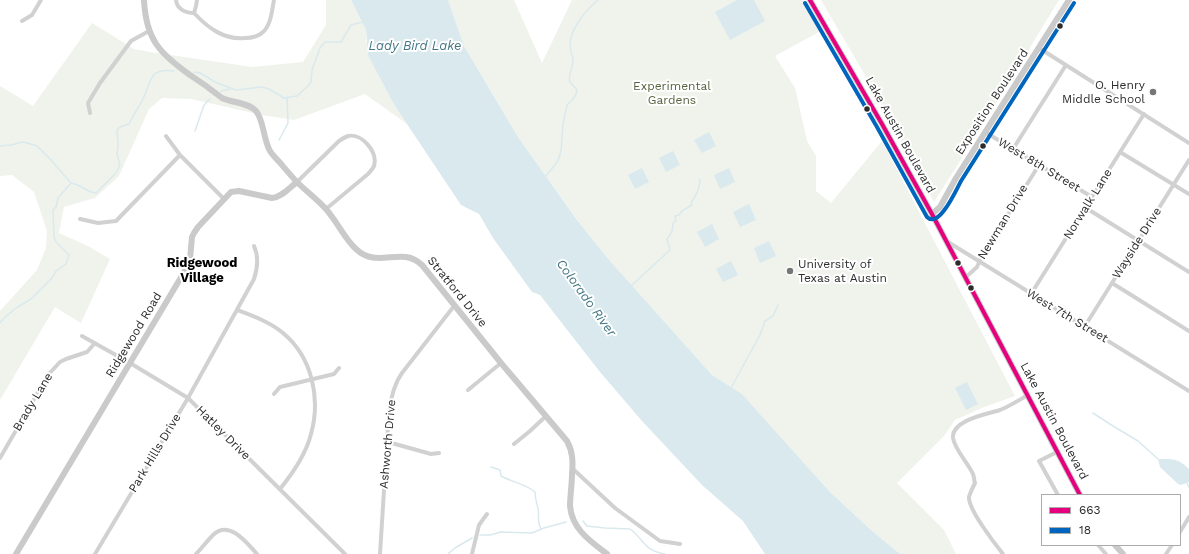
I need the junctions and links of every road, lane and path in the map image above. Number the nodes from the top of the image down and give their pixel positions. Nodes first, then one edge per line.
1 (41, 0) edge
2 (144, 0) edge
3 (176, 0) edge
4 (197, 0) edge
5 (274, 0) edge
6 (810, 0) edge
7 (1069, 0) edge
8 (194, 13) junction
9 (22, 21) dead end
10 (149, 30) junction
11 (1039, 48) junction
12 (1066, 65) junction
13 (90, 113) dead end
14 (1144, 114) junction
15 (985, 132) junction
16 (166, 136) dead end
17 (1189, 143) edge
18 (1013, 149) junction
19 (1120, 152) junction
20 (180, 155) junction
21 (1189, 160) edge
22 (1039, 165) junction
23 (297, 182) junction
24 (1174, 185) junction
25 (1189, 194) edge
26 (1092, 197) junction
27 (224, 199) junction
28 (1086, 208) junction
29 (326, 209) junction
30 (932, 214) junction
31 (80, 219) dead end
32 (945, 241) junction
33 (1138, 241) junction
34 (254, 246) dead end
35 (979, 262) junction
36 (1189, 272) edge
37 (965, 278) junction
38 (1112, 283) junction
39 (1031, 294) junction
40 (454, 306) junction
41 (237, 310) junction
42 (1085, 326) junction
43 (1189, 331) edge
44 (82, 336) dead end
45 (95, 343) junction
46 (130, 363) junction
47 (501, 364) junction
48 (339, 368) dead end
49 (312, 379) junction
50 (468, 390) dead end
51 (1189, 391) edge
52 (274, 394) dead end
53 (1028, 395) junction
54 (188, 398) junction
55 (546, 416) junction
56 (388, 442) junction
57 (514, 444) dead end
58 (1057, 452) junction
59 (439, 453) dead end
60 (0, 458) edge
61 (573, 469) junction
62 (280, 489) junction
63 (1057, 494) edge
64 (1079, 494) edge
65 (487, 514) dead end
66 (1189, 517) edge
67 (1181, 530) edge
68 (680, 544) dead end
69 (1099, 546) edge
70 (1116, 546) edge
71 (16, 554) edge
72 (95, 554) edge
73 (196, 554) edge
74 (257, 554) edge
75 (343, 554) edge
76 (380, 554) edge
77 (472, 554) edge
78 (607, 554) edge
79 (1002, 554) edge
80 (1106, 554) edge
81 (1123, 554) edge

1 - 9 street
2 - 10 street, Stratford Drive
3 - 8 street
4 - 8 street
5 - 8 street
6 - 30 street, Lake Austin Boulevard
7 - 11 street, Exposition Boulevard
10 - 13 street
10 - 23 street, Stratford Drive
11 - 12 street
11 - 15 street, Exposition Boulevard
12 - 14 street
12 - 18 street
14 - 17 street
14 - 19 street, Norwalk Lane
15 - 18 street, West 8th Street
15 - 30 street, Exposition Boulevard
16 - 20 street
18 - 22 street, West 8th Street
19 - 24 street
19 - 26 street, Norwalk Lane
20 - 27 street
20 - 31 street
21 - 24 street, Wayside Drive
22 - 26 street, West 8th Street
22 - 35 street, Newman Drive
23 - 27 street, Ridgewood Road
23 - 29 street, Stratford Drive
23 - 29 street
24 - 25 street
24 - 33 street, Wayside Drive
26 - 28 street, Norwalk Lane
27 - 46 street, Ridgewood Road
28 - 33 street, West 8th Street
28 - 39 street, Norwalk Lane
29 - 40 street, Stratford Drive
30 - 32 street, Lake Austin Boulevard
32 - 35 street, West 7th Street
32 - 37 street, Lake Austin Boulevard
33 - 36 street, West 8th Street
33 - 38 street, Wayside Drive
34 - 41 street, Park Hills Drive
35 - 37 street, Newman Drive
35 - 39 street, West 7th Street
37 - 53 street, Lake Austin Boulevard
38 - 42 street, Wayside Drive
38 - 43 street
39 - 42 street, West 7th Street
40 - 47 street, Stratford Drive
40 - 56 street, Ashworth Drive
41 - 49 street
41 - 54 street, Park Hills Drive
42 - 51 street, West 7th Street
44 - 45 street, Hatley Drive
45 - 46 street, Hatley Drive
45 - 60 street, Brady Lane
46 - 54 street, Hatley Drive
46 - 71 street, Ridgewood Road
47 - 50 street
47 - 55 street, Stratford Drive
48 - 49 street
49 - 52 street
49 - 62 street
53 - 58 street, Lake Austin Boulevard
53 - 79 street
54 - 62 street, Hatley Drive
54 - 72 street, Park Hills Drive
55 - 57 street
55 - 61 street, Stratford Drive
56 - 59 street
56 - 76 street, Ashworth Drive
58 - 63 street
58 - 64 street, Lake Austin Boulevard
61 - 68 street
61 - 78 street, Stratford Drive
62 - 75 street, Hatley Drive
65 - 77 street
66 - 67 street
69 - 80 street
70 - 81 street
73 - 74 street

